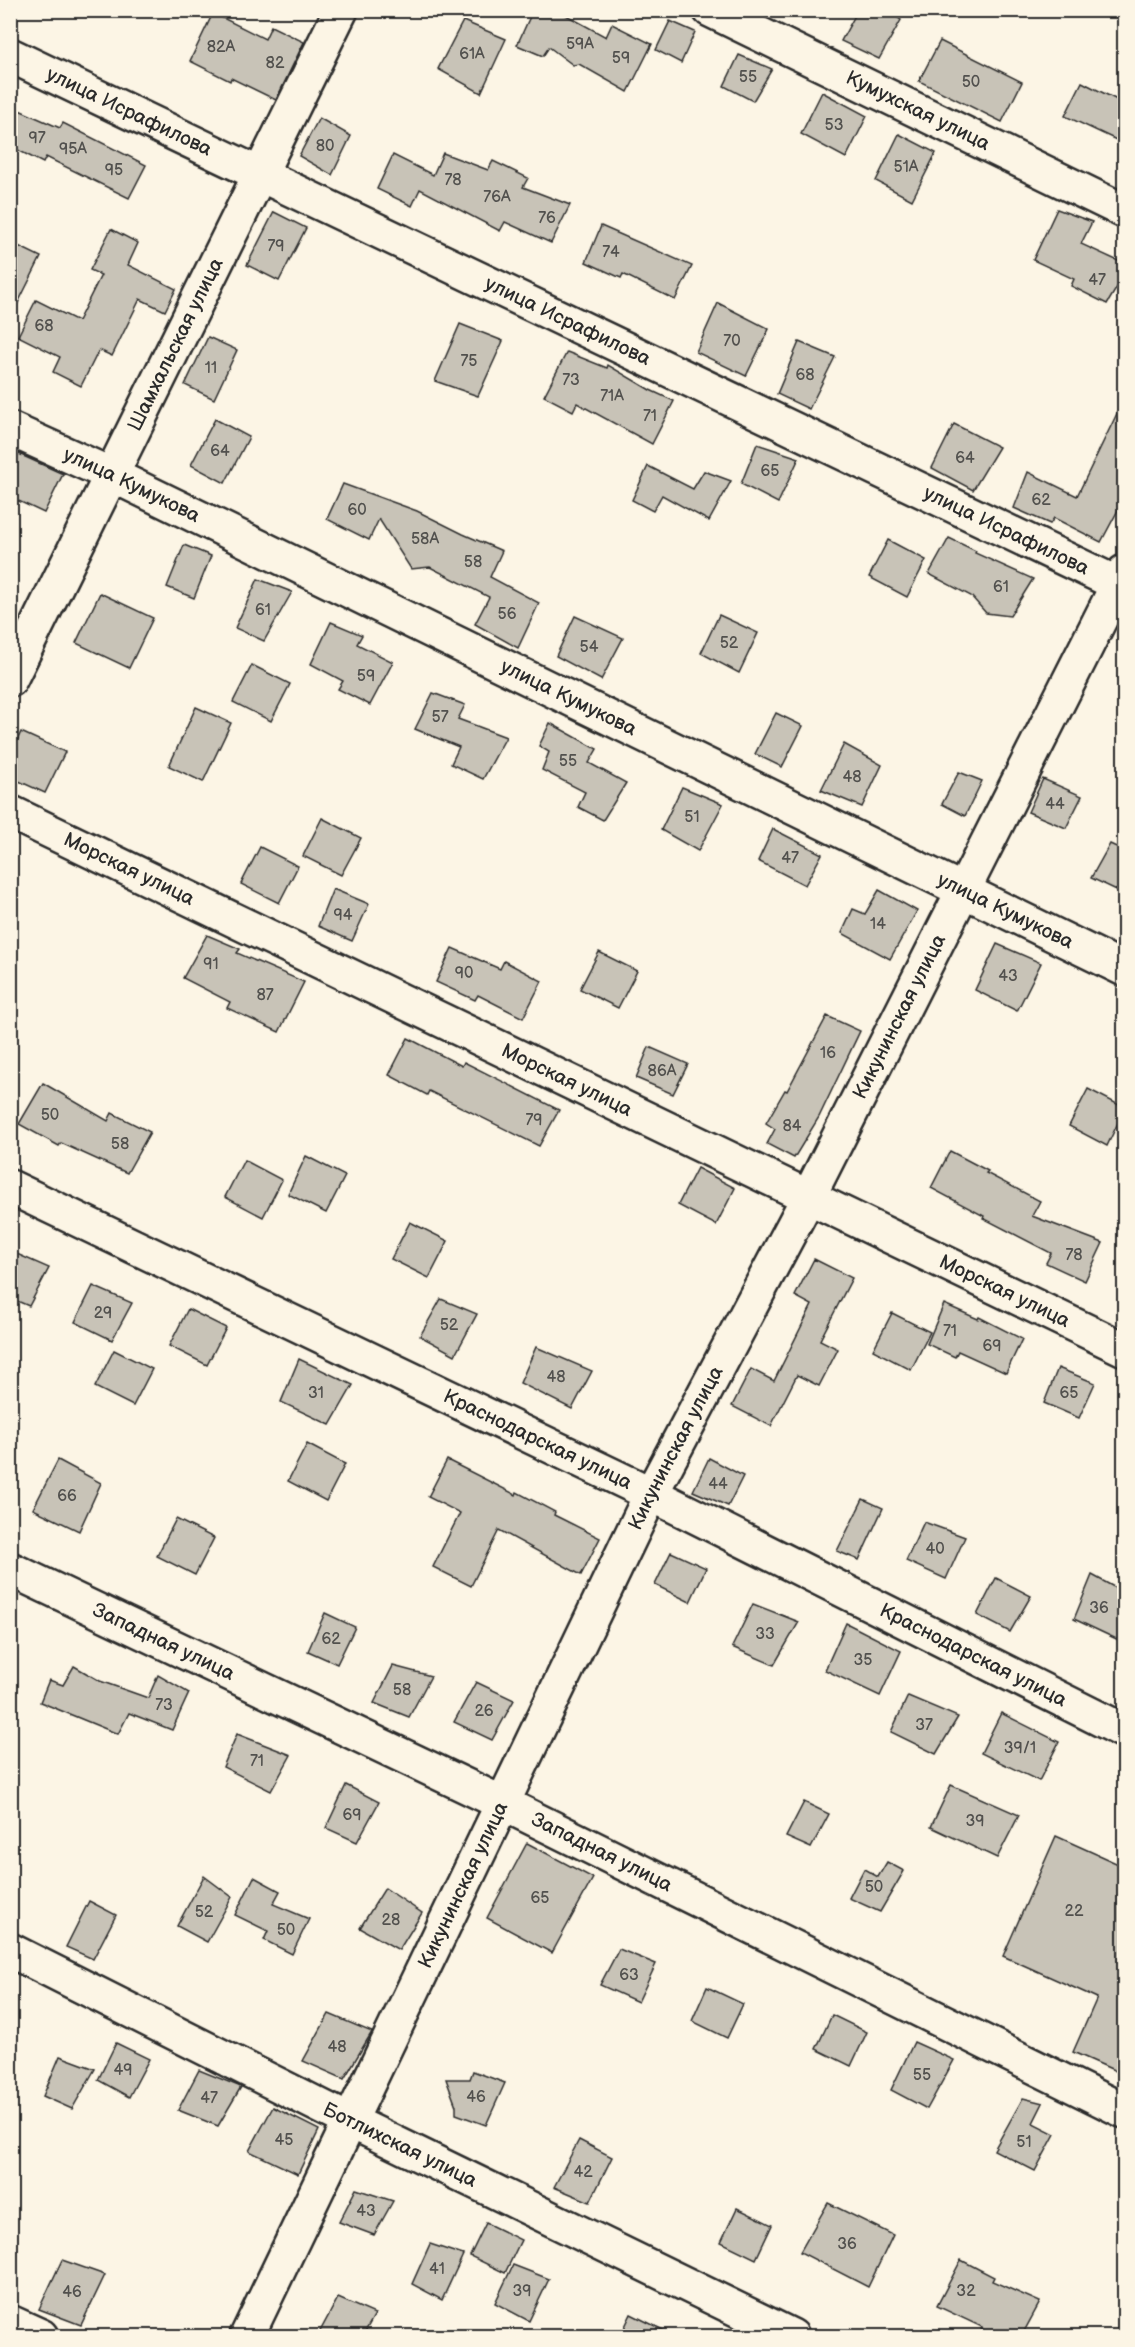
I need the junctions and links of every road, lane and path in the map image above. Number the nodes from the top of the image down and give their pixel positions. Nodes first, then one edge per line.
1 (341, 10) edge
2 (710, 10) edge
3 (10, 55) edge
4 (260, 176) junction
5 (1125, 211) edge
6 (10, 429) edge
7 (112, 475) junction
8 (1122, 581) edge
9 (10, 680) edge
10 (10, 812) edge
11 (963, 891) junction
12 (1125, 969) edge
13 (10, 1187) edge
14 (809, 1196) junction
15 (1125, 1348) edge
16 (651, 1494) junction
17 (10, 1569) edge
18 (1125, 1731) edge
19 (502, 1803) junction
20 (10, 1950) edge
21 (1125, 2111) edge
22 (350, 2121) junction
23 (10, 2322) edge
24 (41, 2337) edge
25 (246, 2337) edge
26 (792, 2337) edge

1 - 4 street, Шамхальская улица
2 - 5 street, Кумухская улица
3 - 4 street, улица Исрафилова
4 - 7 street, Шамхальская улица
4 - 8 street, улица Исрафилова
6 - 7 street, улица Кумукова
7 - 9 street, Шамхальская улица
7 - 11 street, улица Кумукова
8 - 11 street, Кикунинская улица
10 - 14 street, Морская улица
11 - 12 street, улица Кумукова
11 - 14 street, Кикунинская улица
13 - 16 street, Краснодарская улица
14 - 15 street, Морская улица
14 - 16 street, Кикунинская улица
16 - 18 street, Краснодарская улица
16 - 19 street, Кикунинская улица
17 - 19 street, Западная улица
19 - 21 street, Западная улица
19 - 22 street, Кикунинская улица
20 - 22 street, Ботлихская улица
22 - 25 street, Кикунинская улица
22 - 26 street, Ботлихская улица
23 - 24 street

